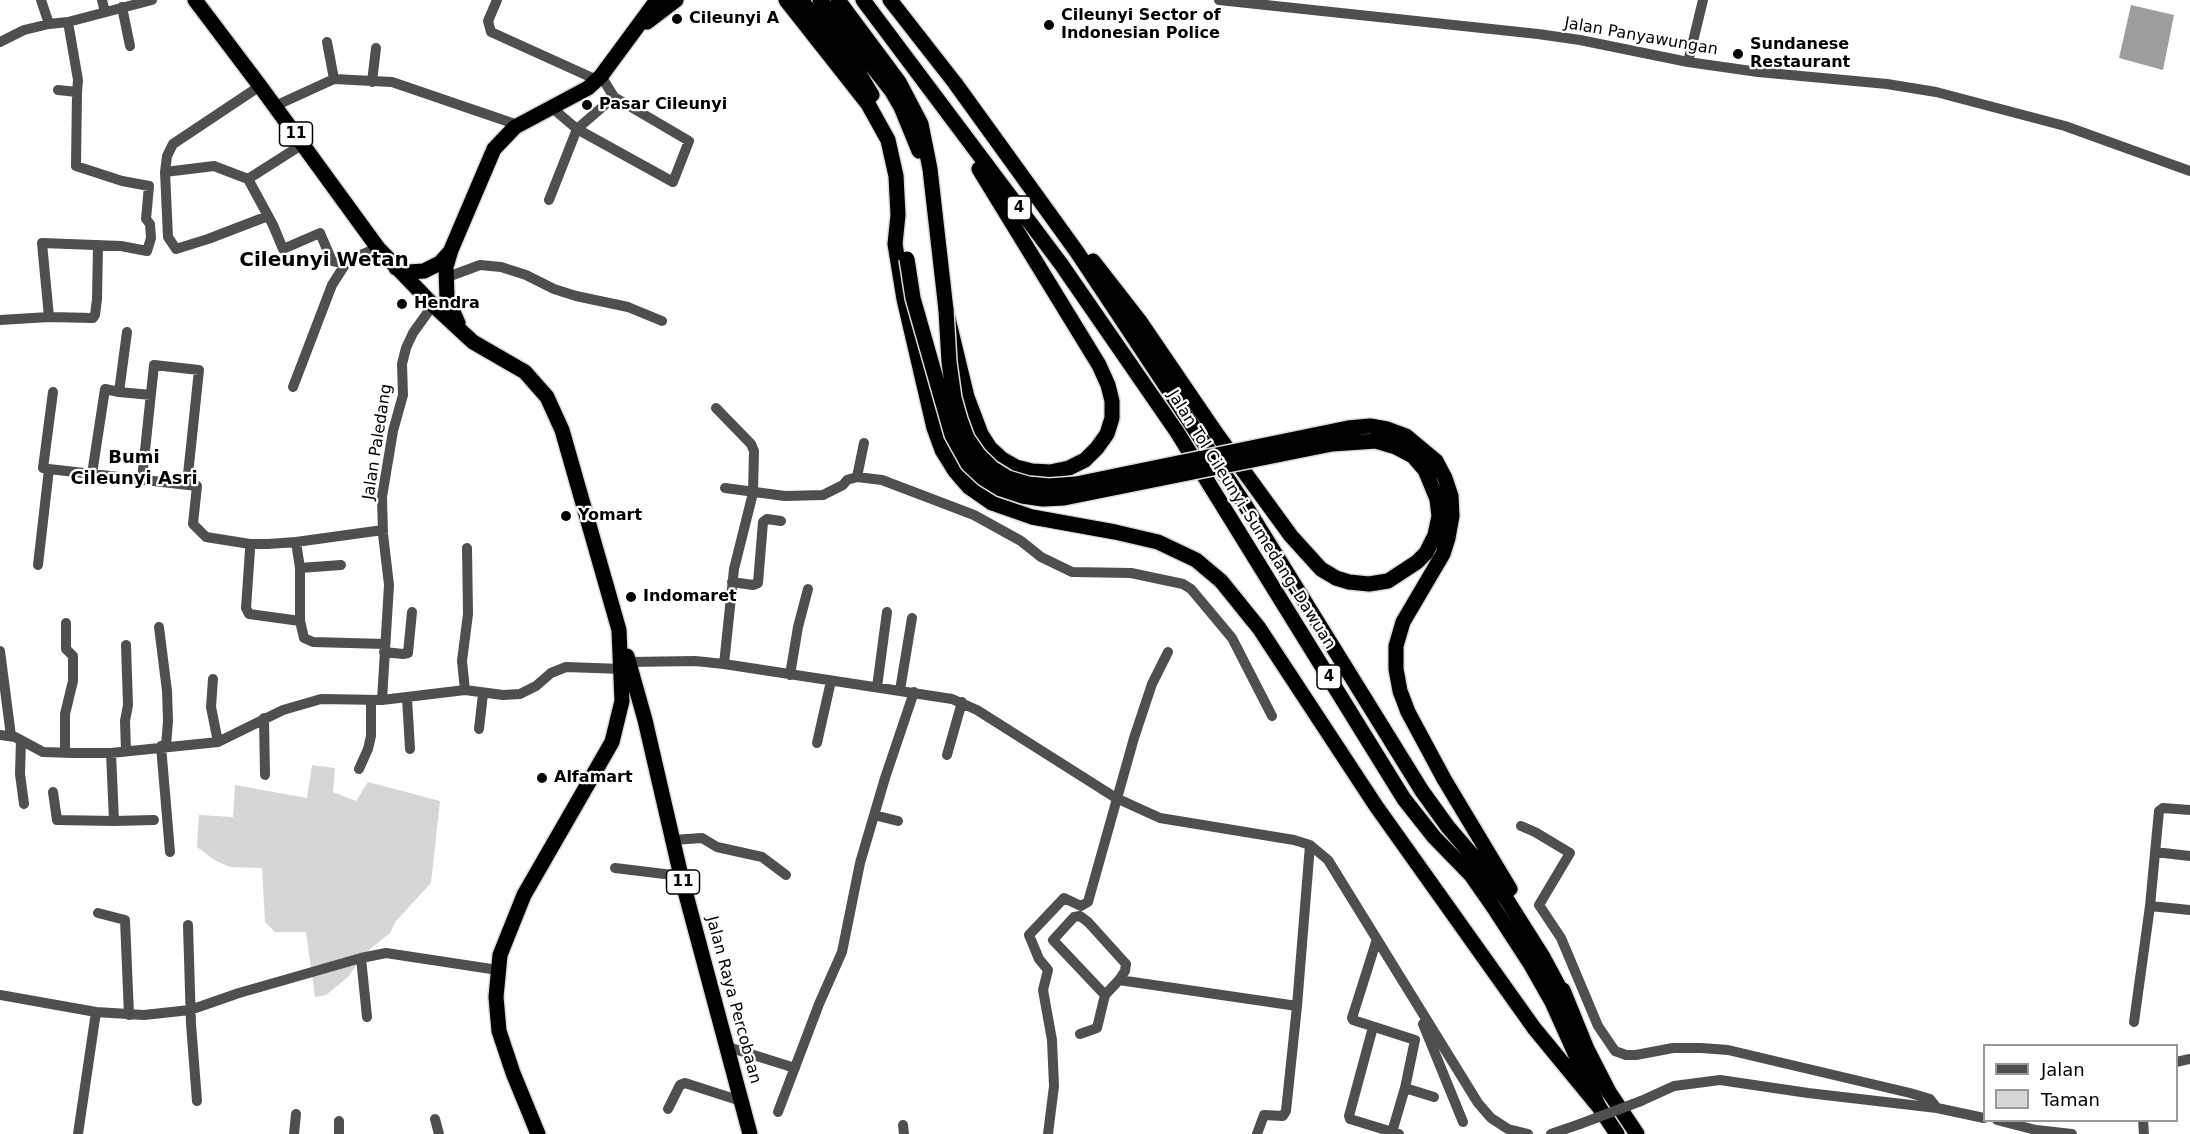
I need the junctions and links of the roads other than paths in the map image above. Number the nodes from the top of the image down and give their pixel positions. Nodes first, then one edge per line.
1 (41, 0) edge
2 (102, 0) edge
3 (153, 0) edge
4 (195, 0) edge
5 (498, 0) edge
6 (657, 0) edge
7 (676, 0) edge
8 (786, 0) edge
9 (801, 0) edge
10 (820, 0) edge
11 (838, 0) edge
12 (863, 0) edge
13 (890, 0) edge
14 (1219, 0) edge
15 (1703, 0) edge
16 (122, 8) junction
17 (105, 12) junction
18 (68, 22) junction
19 (50, 24) junction
20 (631, 35) junction
21 (0, 42) edge
22 (327, 42) dead end
23 (130, 45) dead end
24 (376, 48) dead end
25 (1688, 62) junction
26 (599, 78) junction
27 (923, 78) junction
28 (334, 79) junction
29 (372, 82) junction
30 (260, 86) junction
31 (58, 90) dead end
32 (77, 92) junction
33 (614, 97) junction
34 (275, 106) junction
35 (551, 107) junction
36 (518, 125) junction
37 (577, 129) junction
38 (888, 140) junction
39 (303, 144) junction
40 (2190, 171) edge
41 (165, 172) junction
42 (248, 179) junction
43 (549, 200) dead end
44 (933, 203) junction
45 (898, 215) junction
46 (268, 216) junction
47 (98, 245) junction
48 (378, 248) junction
49 (451, 250) junction
50 (345, 264) junction
51 (396, 268) junction
52 (446, 278) junction
53 (433, 305) junction
54 (946, 310) junction
55 (49, 317) junction
56 (0, 320) edge
57 (662, 321) dead end
58 (1132, 324) junction
59 (128, 332) dead end
60 (473, 342) junction
61 (293, 387) dead end
62 (53, 392) dead end
63 (119, 392) junction
64 (151, 395) junction
65 (716, 408) dead end
66 (864, 443) dead end
67 (49, 469) junction
68 (92, 474) junction
69 (857, 477) junction
70 (141, 479) junction
71 (187, 484) junction
72 (725, 488) dead end
73 (753, 493) junction
74 (781, 521) dead end
75 (383, 530) junction
76 (1441, 537) junction
77 (296, 542) junction
78 (467, 549) dead end
79 (250, 550) dead end
80 (341, 564) dead end
81 (38, 565) dead end
82 (300, 568) junction
83 (732, 582) junction
84 (808, 589) dead end
85 (412, 612) dead end
86 (887, 612) dead end
87 (912, 618) dead end
88 (300, 621) junction
89 (66, 623) dead end
90 (159, 627) dead end
91 (126, 645) dead end
92 (384, 648) junction
93 (1168, 652) dead end
94 (0, 659) edge
95 (724, 664) junction
96 (625, 665) junction
97 (790, 675) junction
98 (213, 679) dead end
99 (831, 681) junction
100 (877, 687) junction
101 (465, 690) junction
102 (900, 690) junction
103 (914, 692) junction
104 (483, 694) junction
105 (407, 698) junction
106 (376, 700) junction
107 (962, 702) junction
108 (1272, 716) dead end
109 (264, 718) junction
110 (645, 720) junction
111 (618, 721) junction
112 (479, 729) dead end
113 (11, 737) edge
114 (218, 742) junction
115 (817, 743) dead end
116 (164, 746) junction
117 (410, 749) dead end
118 (126, 751) junction
119 (64, 753) junction
120 (111, 753) junction
121 (947, 755) dead end
122 (359, 769) dead end
123 (264, 775) dead end
124 (53, 792) dead end
125 (1116, 798) junction
126 (24, 804) dead end
127 (2190, 810) edge
128 (874, 814) junction
129 (154, 820) dead end
130 (114, 821) junction
131 (898, 821) dead end
132 (1521, 826) dead end
133 (673, 840) junction
134 (1310, 845) junction
135 (170, 852) dead end
136 (2155, 852) junction
137 (2190, 856) edge
138 (615, 868) dead end
139 (786, 875) dead end
140 (681, 876) junction
141 (2150, 906) junction
142 (2190, 910) edge
143 (98, 914) dead end
144 (188, 925) dead end
145 (1377, 939) junction
146 (361, 958) junction
147 (498, 970) junction
148 (1119, 980) junction
149 (0, 995) edge
150 (1105, 995) junction
151 (1411, 996) junction
152 (1566, 998) junction
153 (1298, 1006) junction
154 (190, 1010) junction
155 (96, 1012) junction
156 (129, 1015) junction
157 (367, 1017) dead end
158 (2134, 1022) dead end
159 (1373, 1027) junction
160 (1080, 1034) dead end
161 (728, 1047) junction
162 (795, 1068) junction
163 (1405, 1088) junction
164 (1434, 1096) dead end
165 (197, 1101) dead end
166 (741, 1101) junction
167 (1599, 1107) junction
168 (1937, 1108) junction
169 (668, 1109) dead end
170 (778, 1112) dead end
171 (296, 1114) dead end
172 (1983, 1118) edge
173 (435, 1119) dead end
174 (339, 1121) dead end
175 (1463, 1122) dead end
176 (2004, 1122) edge
177 (1390, 1132) edge
178 (2041, 1132) edge
179 (78, 1134) edge
180 (294, 1134) edge
181 (339, 1134) edge
182 (439, 1134) edge
183 (538, 1134) edge
184 (750, 1134) edge
185 (1048, 1134) edge
186 (1257, 1134) edge
187 (1528, 1134) edge
188 (1551, 1134) edge
189 (1617, 1134) edge
190 (1637, 1134) edge
191 (2073, 1134) edge

1 - 19 street
2 - 17 street
3 - 16 street
4 - 30 highway, 11
5 - 26 street
6 - 20 highway, 11
7 - 20 highway
8 - 38 highway
9 - 38 highway
10 - 44 highway
11 - 44 highway
12 - 27 highway, Jalan Tol Cileunyi–Sumedang–Dawuan / 4
13 - 58 highway
14 - 25 street, Jalan Panyawungan
15 - 25 street
16 - 17 street
16 - 23 street
17 - 18 street
18 - 19 street
18 - 32 street
19 - 21 street
20 - 26 highway, 11
22 - 28 street
24 - 29 street
25 - 40 street, Jalan Panyawungan
26 - 33 street
26 - 35 highway, 11
27 - 54 highway, bridge
27 - 167 highway, Jalan Tol Cileunyi–Sumedang–Dawuan / 4
28 - 29 street
28 - 34 street
29 - 36 street
30 - 34 highway, 11
30 - 41 street
31 - 32 street
32 - 47 street
33 - 37 street
33 - 37 street
34 - 39 highway, 11
35 - 36 highway, 11
35 - 37 street
36 - 49 highway, 11
37 - 43 street
38 - 45 highway
39 - 42 street
39 - 48 highway, 11
41 - 42 street
41 - 46 street
42 - 46 street
44 - 54 highway
45 - 76 highway, bridge
45 - 167 highway
46 - 50 street
47 - 55 street
47 - 55 street
48 - 50 street
48 - 51 highway, 11
49 - 51 highway
49 - 52 highway, 11
50 - 61 street
51 - 53 highway, 11
52 - 57 street
52 - 60 highway, 11
53 - 60 highway, 11
53 - 75 street, Jalan Paledang
54 - 76 highway, bridge
55 - 56 street
58 - 76 highway
58 - 152 highway, Jalan Tol Cileunyi–Sumedang–Dawuan / 4
59 - 63 street
60 - 96 highway, Jalan Raya Percobaan / 11
62 - 67 street
63 - 64 street
63 - 68 street
64 - 70 street
64 - 71 street
65 - 73 street
66 - 69 street
67 - 68 street
67 - 81 street
68 - 70 street
69 - 73 street
69 - 108 street
70 - 71 street
71 - 77 street
72 - 73 street
73 - 83 street
74 - 83 street
75 - 77 street
75 - 92 street, Jalan Paledang
76 - 152 highway
77 - 82 street
78 - 101 street
79 - 88 street
80 - 82 street
82 - 88 street
83 - 95 street
84 - 97 street
85 - 92 street
86 - 100 street
87 - 102 street
88 - 92 street
89 - 119 street
90 - 116 street
91 - 118 street
92 - 106 street, Jalan Paledang
93 - 125 street
94 - 113 street
95 - 96 street
95 - 97 street
96 - 104 street
96 - 110 highway, Jalan Raya Percobaan / 11
96 - 111 highway, 11
97 - 99 street
98 - 114 street
99 - 100 street
99 - 115 street
100 - 102 street
101 - 104 street
101 - 105 street
102 - 103 street
103 - 107 street
103 - 128 street
104 - 112 street
105 - 106 street
105 - 117 street
106 - 109 street
106 - 122 street, Jalan Paledang
107 - 121 street
107 - 125 street
109 - 114 street
109 - 123 street
110 - 111 highway
110 - 133 highway, Jalan Raya Percobaan / 11
111 - 147 highway, 11
113 - 119 street
113 - 126 street
114 - 116 street
116 - 118 street
116 - 135 street
118 - 120 street
119 - 120 street
120 - 130 street
124 - 130 street
125 - 134 street
125 - 185 street
127 - 136 street
128 - 131 street
128 - 162 street
129 - 130 street
132 - 168 street
133 - 139 street
133 - 140 highway, Jalan Raya Percobaan / 11
134 - 145 street
134 - 153 street
136 - 137 street
136 - 141 street
138 - 140 street
140 - 161 highway, Jalan Raya Percobaan / 11
141 - 142 street
141 - 158 street
143 - 156 street
144 - 154 street
145 - 151 street
145 - 159 street
146 - 147 street
146 - 154 street
146 - 157 street
147 - 183 highway, 11
148 - 150 street
148 - 150 street
148 - 153 street
149 - 155 street
150 - 160 street
151 - 175 street
151 - 187 street
152 - 190 highway, 4
153 - 186 street
154 - 156 street
154 - 165 street
155 - 156 street
155 - 179 street
159 - 163 street
159 - 177 street
161 - 162 street
161 - 166 highway, Jalan Raya Percobaan / 11
162 - 170 street
163 - 164 street
163 - 177 street
166 - 169 street
166 - 184 highway, Jalan Raya Percobaan / 11
167 - 189 highway, 4
168 - 172 street
168 - 188 street, bridge
171 - 180 street
173 - 182 street
174 - 181 street
176 - 178 street
178 - 191 street

